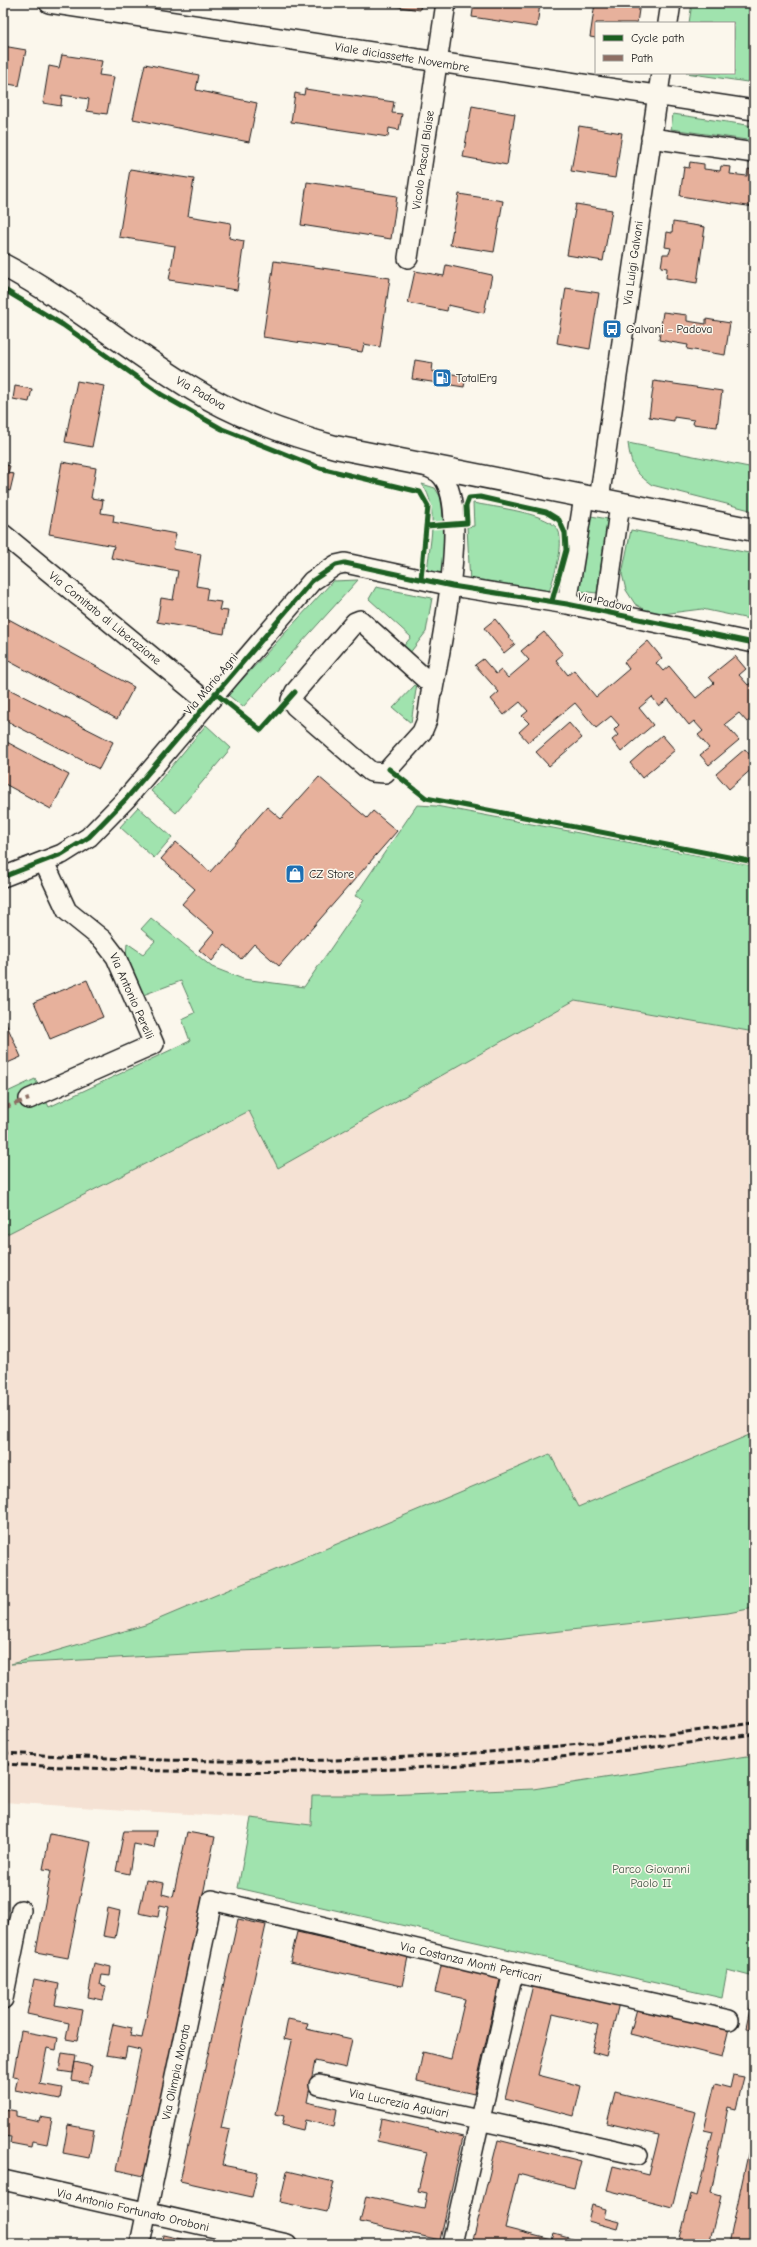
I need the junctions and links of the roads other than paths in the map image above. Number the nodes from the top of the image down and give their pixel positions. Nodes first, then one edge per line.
1 (49, 3) edge
2 (446, 3) edge
3 (671, 3) edge
4 (668, 22) edge
5 (437, 62) junction
6 (661, 74) edge
7 (657, 96) junction
8 (754, 110) edge
9 (651, 138) junction
10 (754, 153) edge
11 (408, 258) dead end
12 (3, 265) edge
13 (424, 465) junction
14 (591, 498) junction
15 (620, 504) junction
16 (754, 530) edge
17 (3, 534) edge
18 (452, 586) junction
19 (567, 604) junction
20 (605, 612) junction
21 (754, 643) edge
22 (433, 689) junction
23 (208, 702) junction
24 (44, 862) junction
25 (3, 877) edge
26 (29, 1099) dead end
27 (212, 1900) joint
28 (21, 1910) dead end
29 (513, 1972) junction
30 (3, 1999) edge
31 (730, 2020) dead end
32 (319, 2085) dead end
33 (480, 2120) junction
34 (638, 2155) dead end
35 (3, 2180) edge
36 (146, 2213) junction
37 (140, 2244) edge
38 (287, 2244) edge
39 (452, 2244) edge

1 - 5 street, Viale diciassette Novembre
2 - 5 street, Vicolo Pascal Blaise
3 - 4 street
5 - 7 street, Viale diciassette Novembre
5 - 11 street, Vicolo Pascal Blaise
6 - 7 street, Via Luigi Galvani
7 - 8 street, Viale diciassette Novembre
7 - 9 street, Via Luigi Galvani
9 - 10 street
9 - 14 street, Via Luigi Galvani
12 - 13 main road, Via Padova
13 - 14 main road, Via Padova
13 - 18 street, Via Padova
14 - 15 main road, Via Padova
14 - 19 street, Via Padova
15 - 16 main road, Via Padova
15 - 20 street, Via Padova
17 - 23 street, Via Comitato di Liberazione
18 - 19 street, Via Padova
18 - 22 street
18 - 23 street, Via Mario Agni
19 - 20 street, Via Padova
20 - 21 street, Via Padova
22 - 22 street
23 - 24 street, Via Mario Agni
24 - 25 street, Via Mario Agni
24 - 26 street, Via Antonio Perelli
27 - 29 street, Via Costanza Monti Perticari
27 - 36 street, Via Olimpia Morata
28 - 30 street
29 - 31 street, Via Costanza Monti Perticari
29 - 33 street
32 - 33 street, Via Lucrezia Aguiari
33 - 34 street, Via Lucrezia Aguiari
33 - 39 street
35 - 36 street, Via Antonio Fortunato Oroboni
36 - 37 street, Via Olimpia Morata
36 - 38 street, Via Antonio Fortunato Oroboni

